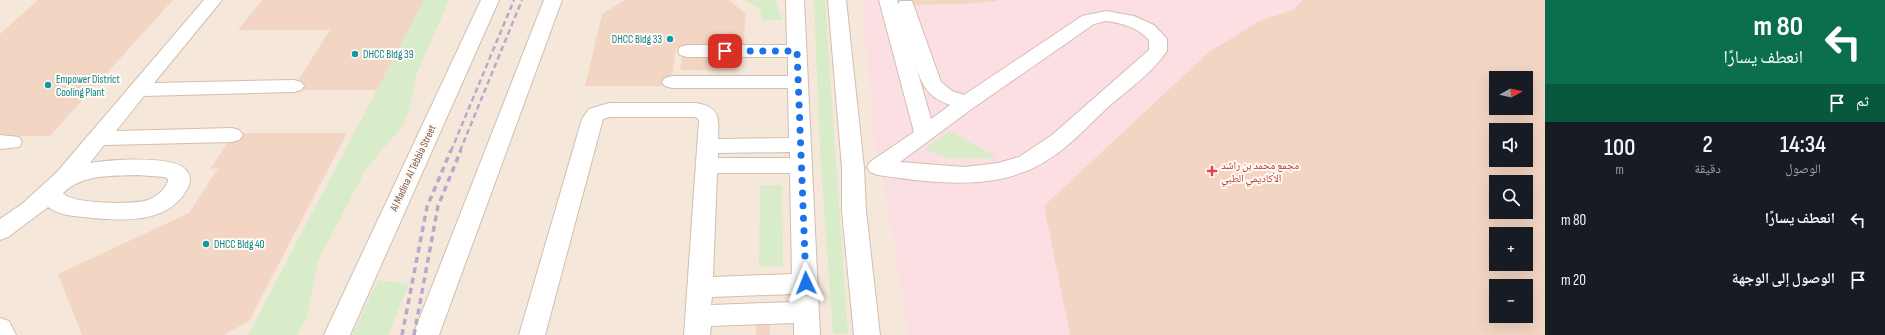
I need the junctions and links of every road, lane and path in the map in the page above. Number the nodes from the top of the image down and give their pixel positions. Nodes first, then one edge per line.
1 (213, 0) edge
2 (837, 0) edge
3 (488, 2) edge
4 (555, 3) edge
5 (897, 3) edge
6 (792, 5) edge
7 (687, 51) dead end
8 (797, 51) junction
9 (672, 78) dead end
10 (798, 79) junction
11 (297, 82) dead end
12 (142, 85) junction
13 (966, 103) junction
14 (925, 134) junction
15 (232, 135) dead end
16 (100, 138) junction
17 (801, 155) junction
18 (706, 156) junction
19 (878, 167) junction
20 (853, 168) junction
21 (0, 231) edge
22 (806, 283) junction
23 (700, 288) junction
24 (807, 323) edge
25 (698, 326) edge
26 (0, 330) edge
27 (3, 335) edge
28 (337, 335) edge
29 (426, 335) edge
30 (532, 335) edge
31 (867, 335) edge

1 - 12 street
2 - 20 street
3 - 28 street, Al Madina Al Tebbia Street
4 - 29 street
5 - 13 street
5 - 14 street
6 - 8 street
7 - 8 street
8 - 10 street
9 - 10 street
10 - 17 street
11 - 12 street
12 - 16 street
13 - 14 street
13 - 19 street
14 - 19 street
15 - 16 street
16 - 21 street
17 - 18 street
17 - 22 street
18 - 23 street
18 - 30 street
19 - 20 street
20 - 31 street
22 - 23 street
22 - 24 street
23 - 25 street
24 - 25 street
26 - 27 street

